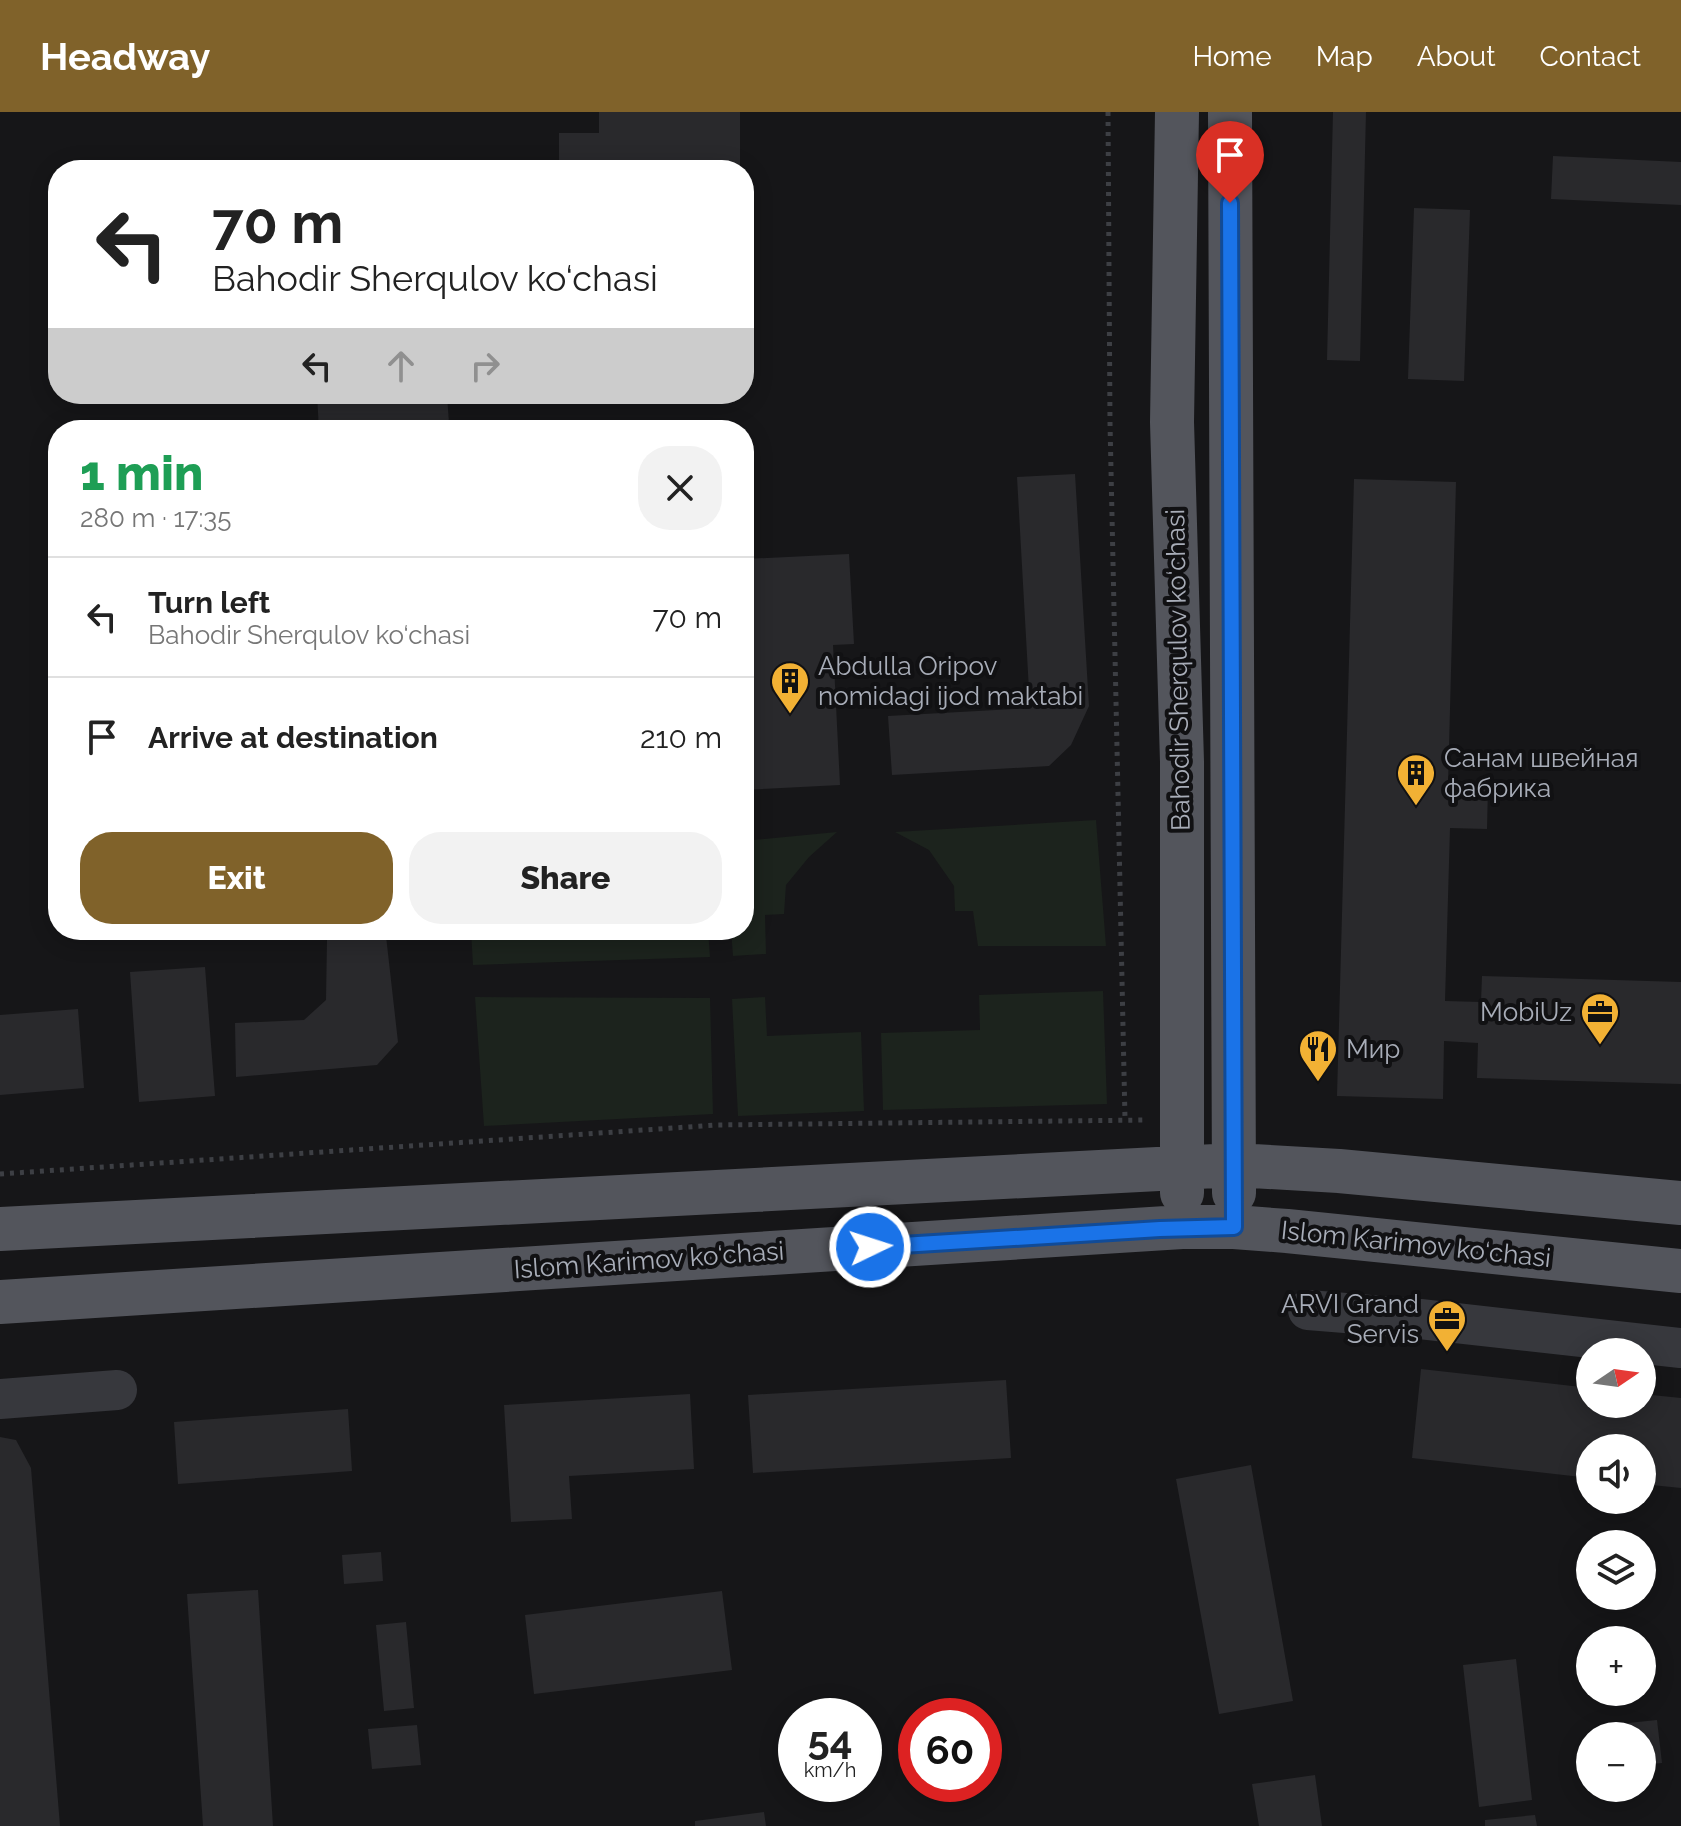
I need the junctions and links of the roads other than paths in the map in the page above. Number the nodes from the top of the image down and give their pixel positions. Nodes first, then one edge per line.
1 (1177, 112) edge
2 (1230, 112) edge
3 (1235, 1165) junction
4 (1182, 1167) junction
5 (1681, 1203) edge
6 (1182, 1227) junction
7 (1234, 1227) junction
8 (0, 1229) edge
9 (1681, 1271) edge
10 (0, 1302) edge
11 (1308, 1310) dead end
12 (1681, 1348) edge
13 (117, 1390) dead end
14 (0, 1399) edge

1 - 4 main road, Bahodir Sherqulov ko‘chasi
2 - 3 main road, Bahodir Sherqulov ko‘chasi
3 - 4 main road
3 - 5 main road
3 - 7 main road, Bahodir Sherqulov ko‘chasi
4 - 6 main road, Bahodir Sherqulov ko‘chasi
4 - 8 main road
6 - 7 main road, Islom Karimov ko‘chasi
6 - 10 main road, Islom Karimov ko‘chasi
7 - 9 main road, Islom Karimov ko‘chasi
11 - 12 lane
13 - 14 lane

